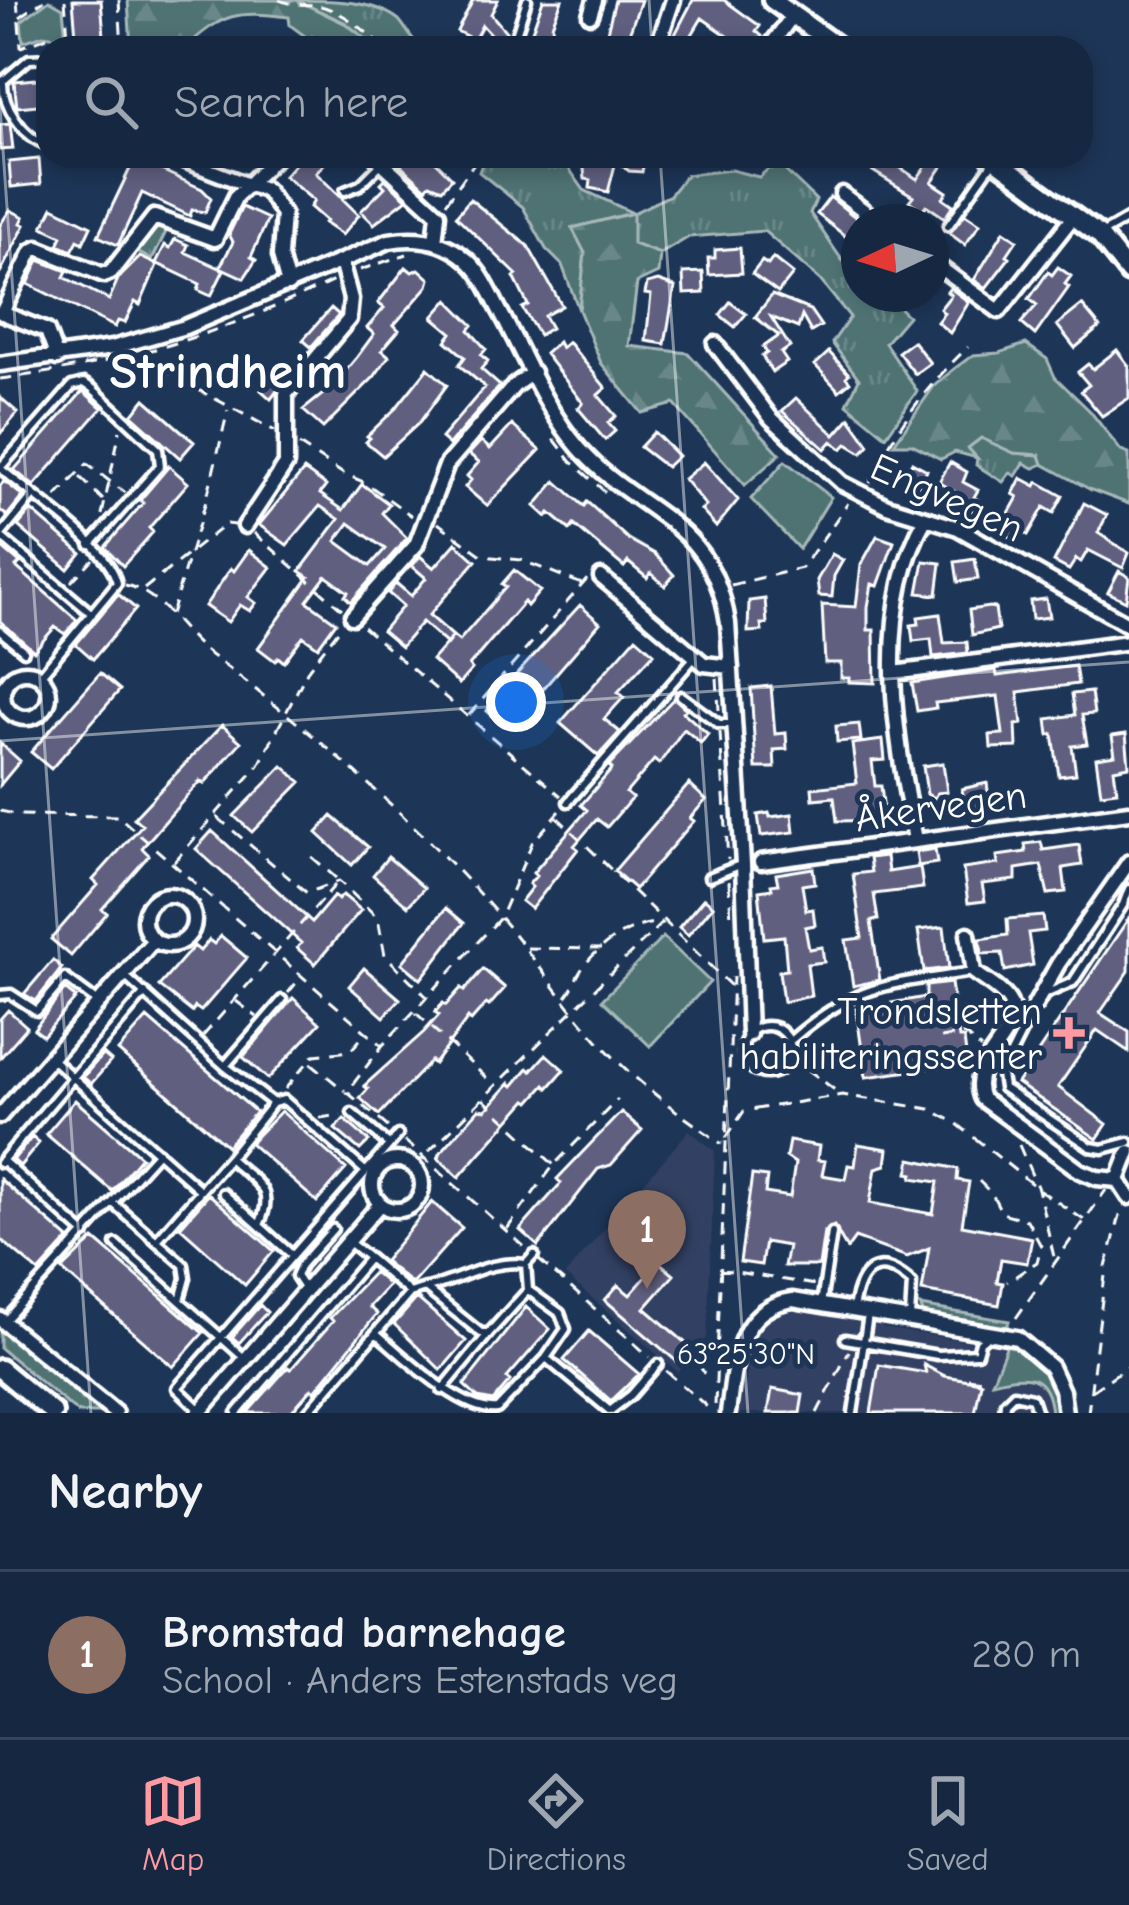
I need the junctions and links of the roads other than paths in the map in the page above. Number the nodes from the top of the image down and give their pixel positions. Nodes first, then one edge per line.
1 (527, 0) edge
2 (595, 0) edge
3 (673, 0) edge
4 (772, 0) edge
5 (590, 15) dead end
6 (793, 15) junction
7 (516, 36) edge
8 (661, 36) edge
9 (778, 36) edge
10 (822, 36) edge
11 (36, 59) edge
12 (36, 140) edge
13 (204, 168) edge
14 (265, 168) edge
15 (374, 168) edge
16 (389, 168) edge
17 (986, 168) edge
18 (1008, 168) edge
19 (248, 185) junction
20 (345, 191) dead end
21 (842, 194) dead end
22 (855, 204) edge
23 (1073, 217) junction
24 (1129, 218) edge
25 (949, 224) edge
26 (1099, 235) junction
27 (435, 242) junction
28 (344, 268) junction
29 (1129, 273) edge
30 (949, 274) edge
31 (288, 285) junction
32 (1, 313) edge
33 (715, 344) dead end
34 (61, 357) junction
35 (0, 364) edge
36 (533, 372) junction
37 (0, 468) edge
38 (33, 496) junction
39 (926, 518) junction
40 (245, 526) road end
41 (0, 536) edge
42 (90, 544) junction
43 (601, 577) road end
44 (92, 614) junction
45 (352, 617) road end
46 (1129, 625) edge
47 (2, 637) edge
48 (1129, 642) edge
49 (24, 651) dead end
50 (694, 657) junction
51 (723, 667) junction
52 (894, 673) junction
53 (4, 676) edge
54 (40, 676) junction
55 (681, 696) dead end
56 (4, 716) edge
57 (727, 724) junction
58 (568, 802) road end
59 (1129, 812) edge
60 (915, 840) junction
61 (761, 862) dead end
62 (1129, 862) edge
63 (743, 864) junction
64 (709, 877) dead end
65 (1129, 889) edge
66 (968, 934) dead end
67 (154, 940) junction
68 (974, 972) junction
69 (123, 975) junction
70 (145, 993) junction
71 (0, 995) edge
72 (282, 1000) road end
73 (1038, 1000) junction
74 (99, 1003) junction
75 (749, 1034) junction
76 (790, 1041) junction
77 (51, 1058) junction
78 (225, 1066) junction
79 (74, 1077) junction
80 (273, 1103) junction
81 (352, 1113) road end
82 (0, 1116) edge
83 (398, 1135) road end
84 (1129, 1142) edge
85 (389, 1145) junction
86 (1129, 1152) edge
87 (158, 1153) junction
88 (229, 1158) junction
89 (1, 1160) edge
90 (365, 1171) junction
91 (1118, 1180) junction
92 (200, 1190) junction
93 (223, 1193) dead end
94 (1128, 1196) edge
95 (113, 1203) junction
96 (380, 1204) junction
97 (259, 1225) junction
98 (333, 1229) dead end
99 (832, 1233) dead end
100 (85, 1234) junction
101 (158, 1239) junction
102 (349, 1242) junction
103 (116, 1244) dead end
104 (292, 1255) junction
105 (534, 1255) road end
106 (369, 1258) junction
107 (526, 1264) junction
108 (425, 1288) junction
109 (528, 1290) junction
110 (306, 1291) junction
111 (410, 1293) junction
112 (179, 1300) junction
113 (821, 1304) junction
114 (853, 1309) junction
115 (869, 1312) junction
116 (910, 1318) junction
117 (2, 1320) edge
118 (992, 1332) junction
119 (376, 1333) junction
120 (489, 1334) junction
121 (221, 1337) junction
122 (849, 1340) road end
123 (864, 1342) junction
124 (545, 1358) junction
125 (246, 1360) junction
126 (658, 1364) road end
127 (0, 1369) edge
128 (442, 1390) junction
129 (49, 1412) edge
130 (200, 1412) edge
131 (115, 1413) edge
132 (237, 1413) edge
133 (307, 1413) edge
134 (728, 1413) edge
135 (854, 1413) edge
136 (1004, 1413) edge
137 (1037, 1413) edge
138 (1065, 1413) edge

1 - 7 lane
2 - 5 street
3 - 8 street
4 - 6 street
6 - 9 street
6 - 10 street
11 - 12 lane
13 - 19 street
14 - 19 street
15 - 20 lane
16 - 27 street
17 - 25 lane
18 - 23 street
19 - 31 street
19 - 32 street
21 - 22 street
23 - 26 street
23 - 30 street
24 - 26 lane
26 - 29 street
27 - 28 street
27 - 36 street
28 - 31 street
28 - 40 street
31 - 34 street
32 - 34 street
33 - 39 street, Engvegen
34 - 35 street
36 - 45 street
36 - 51 street
37 - 38 lane
37 - 42 lane
38 - 41 lane
38 - 42 lane
39 - 46 street, Engvegen
39 - 52 street
41 - 44 lane
42 - 44 lane
43 - 50 street
44 - 54 lane
47 - 49 lane
48 - 52 street
50 - 51 street
50 - 58 lane
51 - 57 street
52 - 60 street
53 - 54 street
53 - 56 street
54 - 56 street
55 - 57 lane
57 - 63 street
59 - 60 street, Åkervegen
60 - 61 street, Åkervegen
62 - 73 street
63 - 64 lane
63 - 75 street
65 - 73 lane
66 - 68 street
67 - 67 street
67 - 69 street
68 - 76 lane
68 - 91 street
69 - 70 lane
69 - 74 street
70 - 78 lane
70 - 79 lane
71 - 74 lane
72 - 78 lane
73 - 84 lane
74 - 77 street
75 - 76 lane
75 - 76 lane
77 - 79 lane
77 - 82 street
78 - 80 lane
79 - 87 lane
79 - 89 lane
80 - 88 lane
80 - 90 lane
81 - 85 lane
83 - 85 lane
85 - 90 lane
86 - 91 street
87 - 92 lane
87 - 95 lane
88 - 92 lane
88 - 97 lane
89 - 100 lane
90 - 104 lane
91 - 94 street
92 - 101 lane
93 - 97 lane
95 - 100 lane
95 - 101 lane
96 - 96 street
96 - 102 street
97 - 104 lane
98 - 110 lane
99 - 113 lane
100 - 117 lane
101 - 112 lane
102 - 106 lane
102 - 110 street
103 - 112 lane
104 - 121 lane
105 - 107 lane
106 - 111 lane
106 - 132 lane
107 - 108 lane
107 - 109 lane
108 - 111 lane
108 - 120 lane
109 - 120 lane
109 - 124 lane
110 - 125 street
111 - 119 lane
112 - 121 lane
113 - 114 street
113 - 134 street
114 - 115 street
114 - 116 lane
115 - 116 street
115 - 123 lane
116 - 118 street
117 - 131 street
118 - 123 lane
118 - 138 street
119 - 128 lane
119 - 133 lane
120 - 128 lane
121 - 125 lane
121 - 130 lane
122 - 123 lane
123 - 135 lane
124 - 126 lane
124 - 128 lane
125 - 130 street
127 - 129 street
136 - 137 lane

